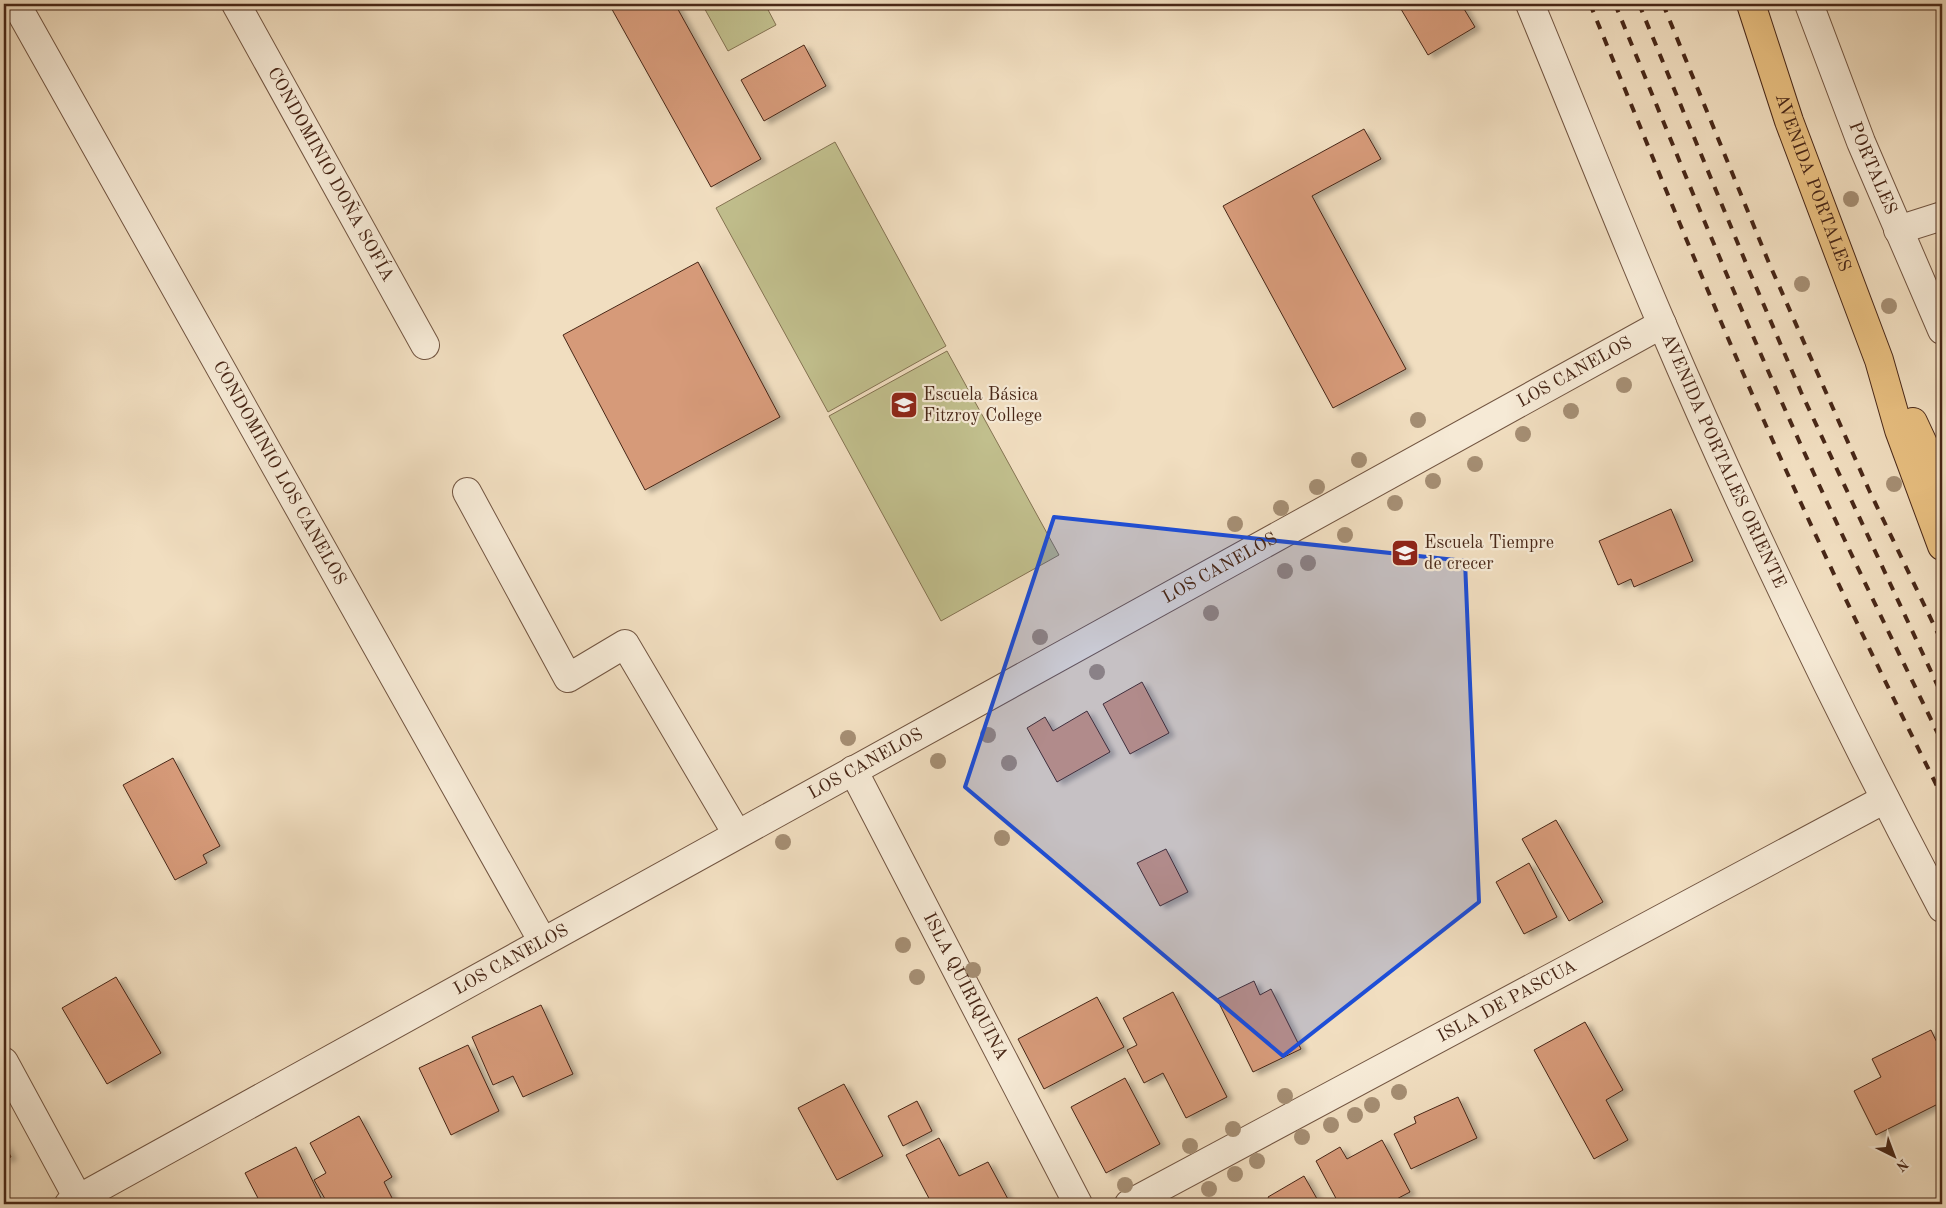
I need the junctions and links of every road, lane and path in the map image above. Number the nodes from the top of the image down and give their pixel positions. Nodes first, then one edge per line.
1 (16, 4) edge
2 (236, 4) edge
3 (1530, 4) edge
4 (1751, 4) edge
5 (1809, 4) edge
6 (1942, 216) edge
7 (1898, 230) junction
8 (1662, 324) junction
9 (1942, 330) edge
10 (425, 344) dead end
11 (1879, 360) junction
12 (1942, 484) edge
13 (467, 492) dead end
14 (1942, 546) edge
15 (853, 770) junction
16 (1885, 799) junction
17 (737, 834) junction
18 (1942, 908) edge
19 (542, 942) junction
20 (4, 1062) edge
21 (76, 1202) edge
22 (1078, 1204) edge
23 (1129, 1204) edge

1 - 19 street, CONDOMINIO LOS CANELOS
2 - 10 street, CONDOMINIO DOÑA SOFÍA
3 - 8 street, AVENIDA PORTALES ORIENTE
4 - 11 main road, AVENIDA PORTALES
5 - 7 street, PORTALES
6 - 7 street
7 - 9 street, PORTALES
8 - 15 street, LOS CANELOS
8 - 16 street, AVENIDA PORTALES ORIENTE
11 - 12 main road, AVENIDA PORTALES
11 - 14 main road, AVENIDA PORTALES
13 - 17 street
15 - 17 street, LOS CANELOS
15 - 22 street, ISLA QUIRIQUINA
16 - 18 street, AVENIDA PORTALES ORIENTE
16 - 23 street, ISLA DE PASCUA
17 - 19 street, LOS CANELOS
19 - 21 street, LOS CANELOS
20 - 21 street

